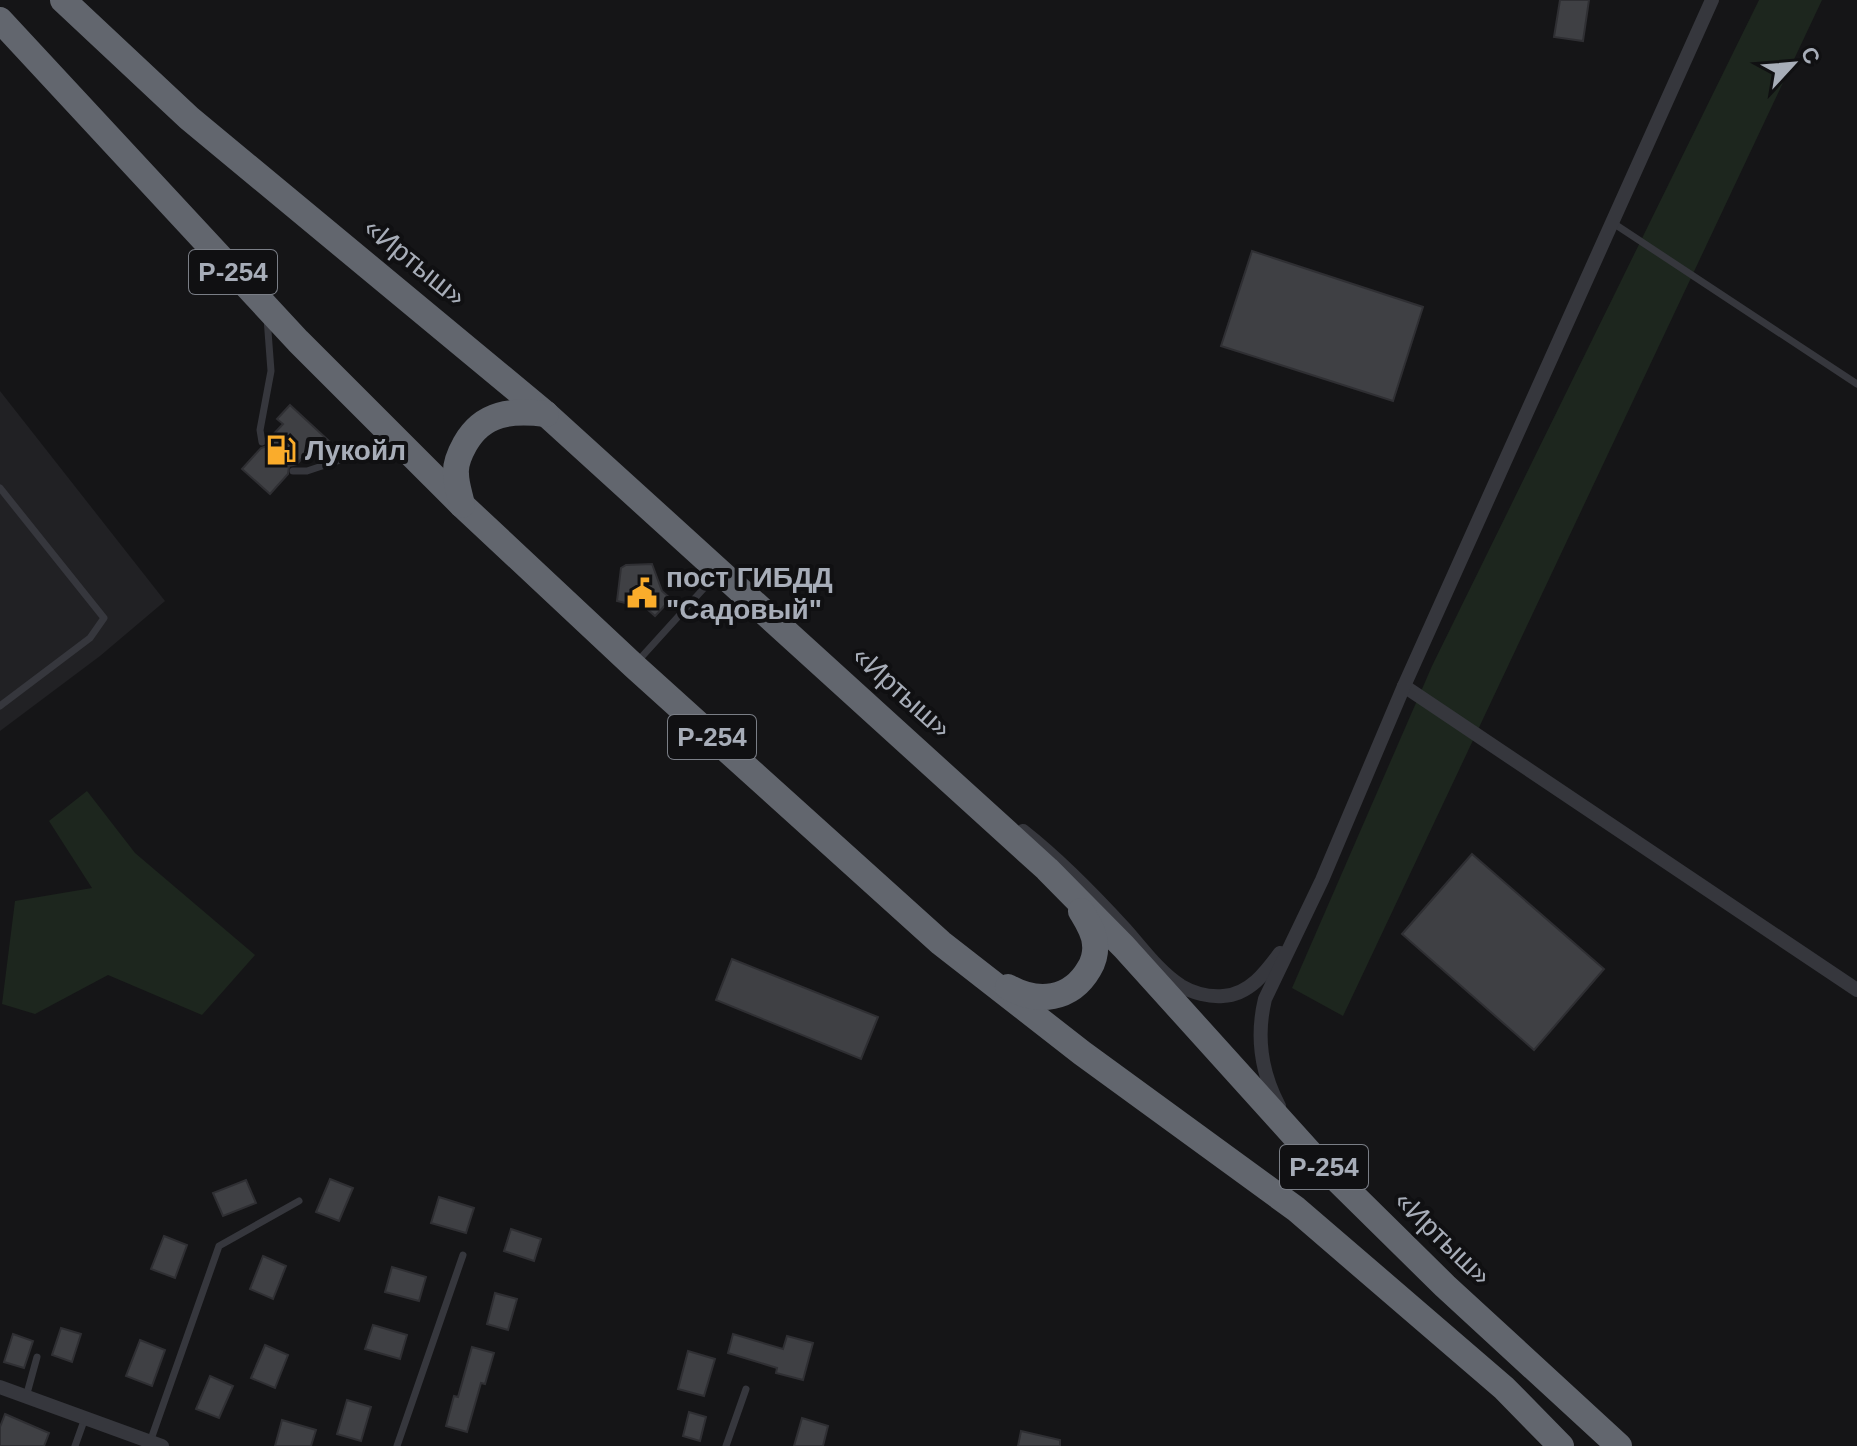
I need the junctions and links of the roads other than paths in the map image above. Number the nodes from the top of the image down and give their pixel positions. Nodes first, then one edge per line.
1 (63, 0) edge
2 (1712, 0) edge
3 (0, 20) edge
4 (1613, 223) junction
5 (266, 307) junction
6 (1857, 384) edge
7 (546, 414) junction
8 (262, 442) dead end
9 (402, 446) junction
10 (293, 471) dead end
11 (0, 488) edge
12 (462, 505) junction
13 (719, 571) junction
14 (634, 666) junction
15 (1404, 686) junction
16 (0, 705) edge
17 (934, 764) junction
18 (1047, 869) junction
19 (1296, 934) junction
20 (967, 962) junction
21 (1857, 990) edge
22 (1310, 1153) junction
23 (299, 1201) dead end
24 (463, 1255) dead end
25 (37, 1357) dead end
26 (0, 1387) edge
27 (746, 1389) dead end
28 (26, 1397) junction
29 (85, 1418) junction
30 (156, 1444) edge
31 (75, 1446) edge
32 (397, 1446) edge
33 (726, 1446) edge
34 (1561, 1446) edge
35 (1619, 1446) edge

1 - 7 highway, «Иртыш» / Р-254
2 - 4 street
3 - 5 highway, Р-254
4 - 6 lane
4 - 15 street
5 - 8 lane
5 - 9 highway, Р-254
7 - 12 highway
7 - 13 highway, «Иртыш» / Р-254
9 - 10 lane
9 - 12 highway, Р-254
11 - 16 lane
12 - 14 highway, Р-254
13 - 14 lane
13 - 17 highway, «Иртыш» / Р-254
14 - 20 highway, Р-254
15 - 19 street
15 - 21 street
17 - 18 highway, «Иртыш» / Р-254
17 - 19 street
18 - 20 highway
18 - 22 highway, «Иртыш» / Р-254
19 - 22 street
20 - 34 highway, Р-254
22 - 35 highway, «Иртыш» / Р-254
23 - 30 lane
24 - 32 lane
25 - 28 lane
26 - 28 street
27 - 33 lane
28 - 29 street
29 - 30 street
29 - 31 lane

